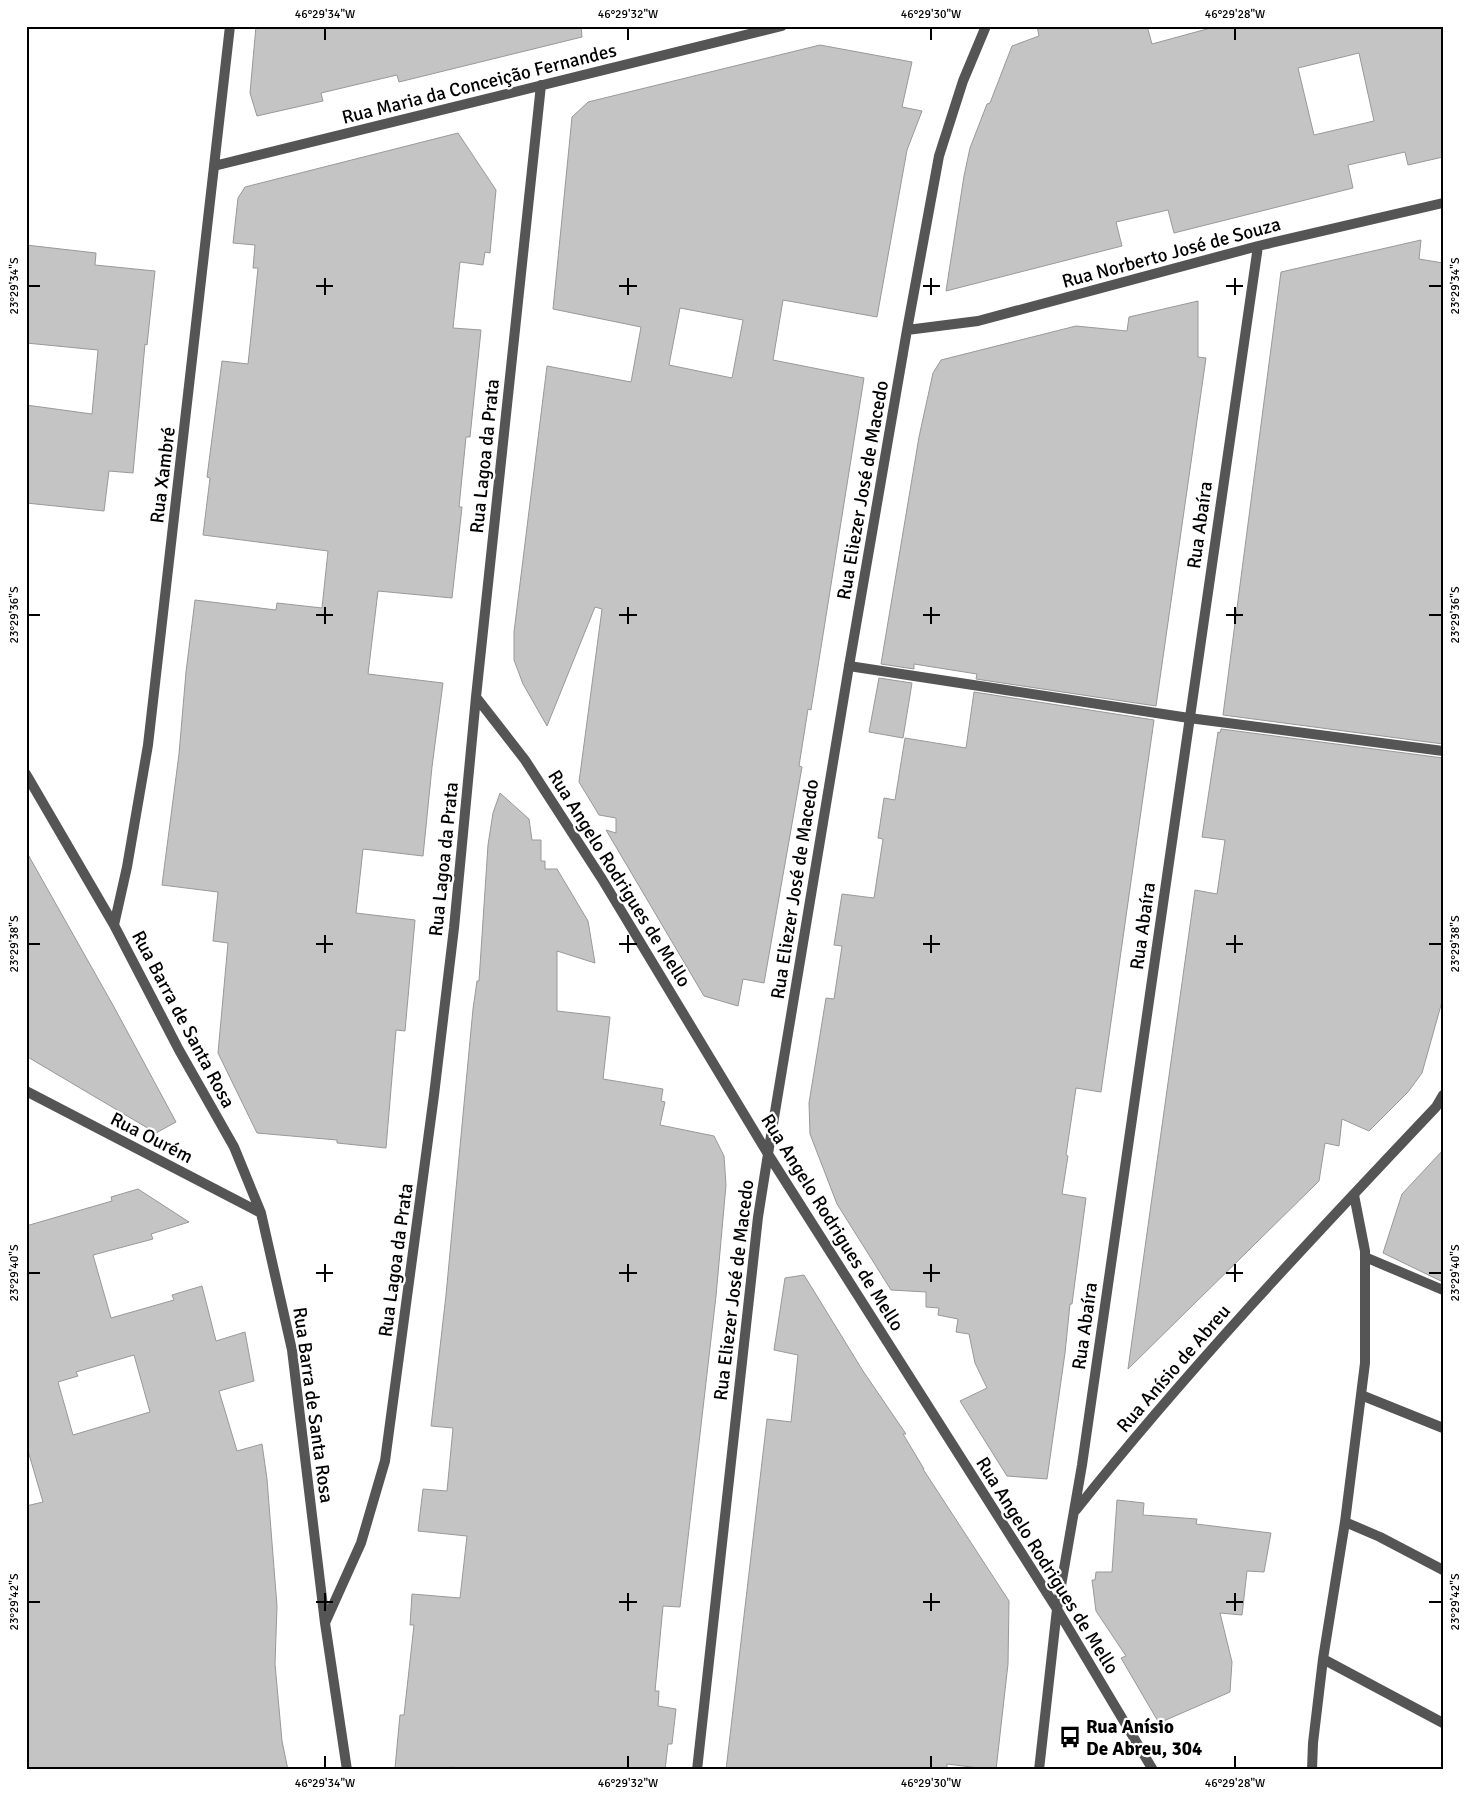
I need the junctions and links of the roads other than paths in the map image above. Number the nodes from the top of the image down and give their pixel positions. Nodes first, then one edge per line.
1 (230, 26) edge
2 (782, 26) edge
3 (986, 26) edge
4 (541, 85) junction
5 (214, 166) junction
6 (1443, 203) edge
7 (1258, 246) junction
8 (907, 330) junction
9 (849, 666) junction
10 (476, 698) junction
11 (1189, 718) junction
12 (1443, 751) edge
13 (26, 774) edge
14 (114, 925) junction
15 (26, 1091) edge
16 (1443, 1095) edge
17 (768, 1154) junction
18 (1354, 1195) junction
19 (261, 1213) junction
20 (1365, 1257) junction
21 (1443, 1290) edge
22 (1361, 1395) junction
23 (1443, 1428) edge
24 (1074, 1512) junction
25 (1345, 1522) junction
26 (1443, 1570) edge
27 (1057, 1609) junction
28 (324, 1623) junction
29 (1323, 1659) junction
30 (1443, 1723) edge
31 (347, 1770) edge
32 (696, 1770) edge
33 (1039, 1770) edge
34 (1153, 1770) edge
35 (1312, 1770) edge

1 - 5 street, Rua Xambré
2 - 4 street, Rua Maria da Conceição Fernandes
3 - 8 street, Rua Eliezer José de Macedo
4 - 5 street, Rua Maria da Conceição Fernandes
4 - 10 street, Rua Lagoa da Prata
5 - 14 street, Rua Xambré
6 - 7 street, Rua Norberto José de Souza
7 - 8 street, Rua Norberto José de Souza
7 - 11 street, Rua Abaíra
8 - 9 street, Rua Eliezer José de Macedo
9 - 11 street
9 - 17 street, Rua Eliezer José de Macedo
10 - 17 street, Rua Angelo Rodrigues de Mello
10 - 28 street, Rua Lagoa da Prata
11 - 12 street
11 - 24 street, Rua Abaíra
13 - 14 street, Rua Barra de Santa Rosa
14 - 19 street, Rua Barra de Santa Rosa
15 - 19 street, Rua Ourém
16 - 18 street, Rua Anísio de Abreu
17 - 27 street, Rua Angelo Rodrigues de Mello
17 - 32 street, Rua Eliezer José de Macedo
18 - 20 street
18 - 24 street, Rua Anísio de Abreu
19 - 28 street, Rua Barra de Santa Rosa
20 - 21 street
20 - 22 street
22 - 23 street
22 - 25 street
24 - 27 street, Rua Abaíra
25 - 26 street
25 - 29 street
27 - 33 street
27 - 34 street, Rua Angelo Rodrigues de Mello
28 - 31 street, Rua Barra de Santa Rosa
29 - 30 street
29 - 35 street

